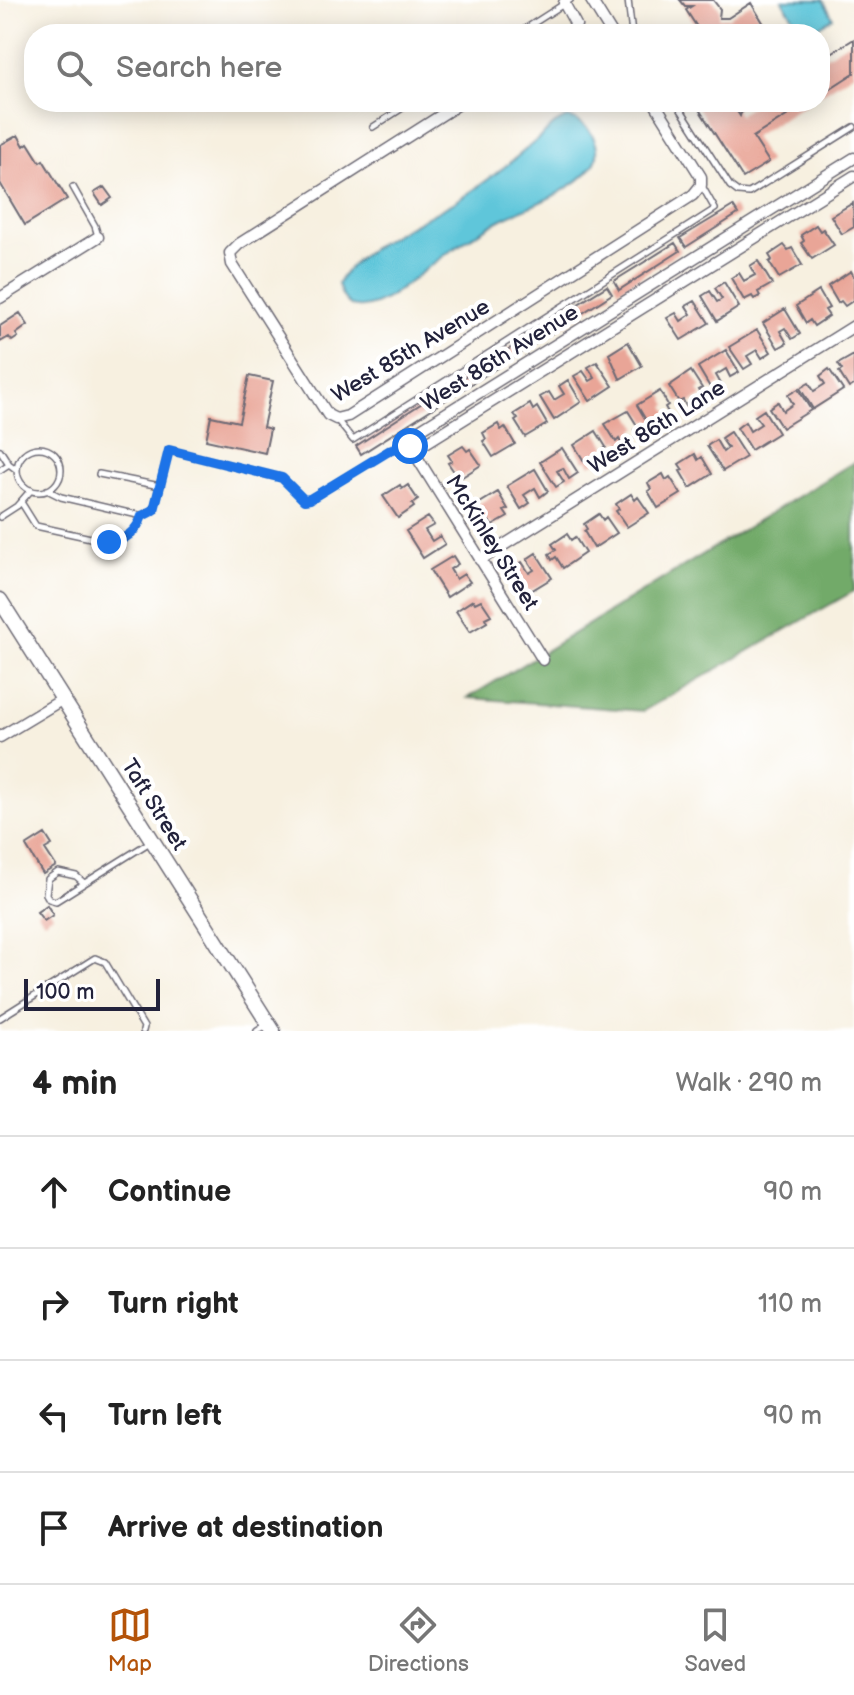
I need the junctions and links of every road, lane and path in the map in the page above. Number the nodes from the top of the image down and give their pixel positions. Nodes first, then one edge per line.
1 (591, 0) edge
2 (628, 0) edge
3 (567, 2) edge
4 (533, 24) edge
5 (576, 24) edge
6 (606, 24) edge
7 (631, 24) edge
8 (396, 112) edge
9 (446, 112) edge
10 (660, 112) edge
11 (682, 112) edge
12 (373, 127) dead end
13 (854, 127) edge
14 (854, 159) edge
15 (854, 176) edge
16 (701, 185) junction
17 (73, 187) dead end
18 (98, 237) joint
19 (0, 298) edge
20 (854, 326) edge
21 (336, 419) junction
22 (410, 446) junction
23 (0, 450) edge
24 (9, 464) junction
25 (0, 470) edge
26 (17, 470) junction
27 (99, 474) dead end
28 (160, 486) junction
29 (31, 490) junction
30 (47, 490) junction
31 (21, 502) junction
32 (142, 516) junction
33 (0, 517) edge
34 (480, 560) junction
35 (0, 600) edge
36 (543, 660) dead end
37 (63, 699) junction
38 (0, 737) edge
39 (152, 840) junction
40 (84, 883) junction
41 (0, 1018) edge
42 (266, 1029) edge
43 (143, 1031) edge

1 - 6 street
2 - 7 lane
3 - 4 lane
3 - 5 street
8 - 12 lane
9 - 21 street, West 85th Avenue
10 - 16 street
11 - 13 lane
14 - 22 street, West 86th Avenue
15 - 22 street, West 86th Avenue
16 - 21 street, West 85th Avenue
16 - 21 lane
17 - 18 lane
18 - 19 street
20 - 34 street, West 86th Lane
22 - 28 lane
22 - 34 street, McKinley Street
23 - 24 lane
24 - 25 lane
24 - 26 lane
26 - 29 lane
26 - 30 lane
27 - 28 lane
28 - 32 lane
29 - 30 lane
29 - 31 lane
30 - 32 lane
31 - 32 lane
31 - 33 lane
34 - 36 street, McKinley Street
35 - 37 main road, Taft Street
37 - 38 street
37 - 39 main road, Taft Street
39 - 40 lane
39 - 42 main road, Taft Street
40 - 40 lane
41 - 43 lane

